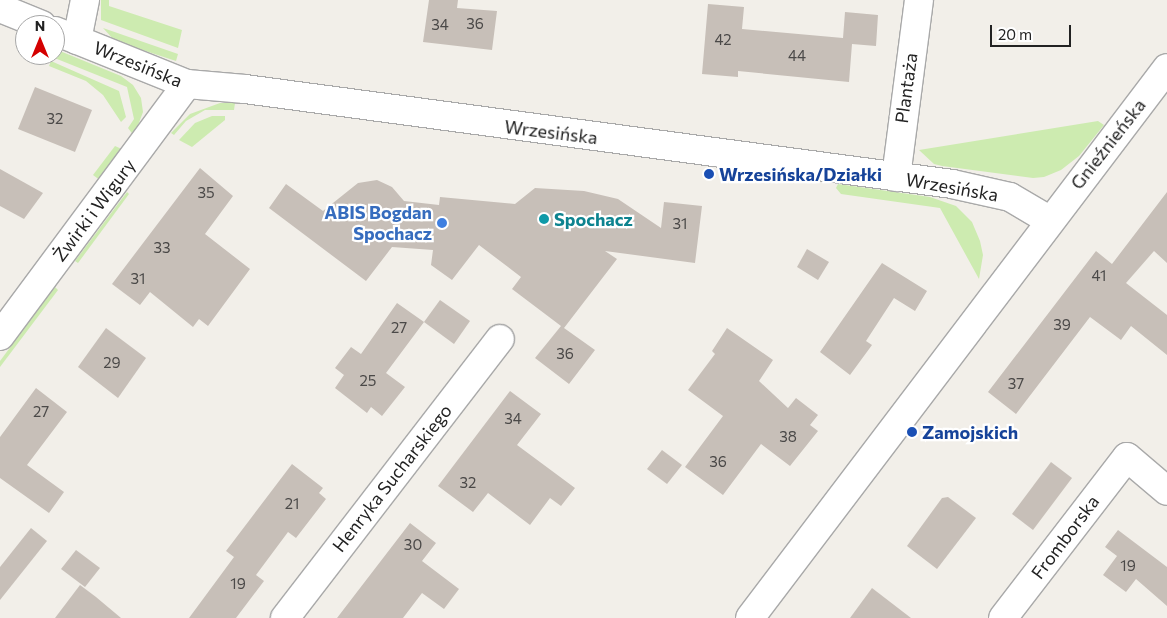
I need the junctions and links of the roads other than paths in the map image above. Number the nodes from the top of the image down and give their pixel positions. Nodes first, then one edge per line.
1 (85, 0) edge
2 (919, 0) edge
3 (0, 8) edge
4 (17, 15) edge
5 (66, 35) edge
6 (1167, 68) edge
7 (187, 84) junction
8 (896, 177) junction
9 (1049, 220) junction
10 (0, 336) edge
11 (500, 339) dead end
12 (1167, 491) edge
13 (285, 618) edge
14 (750, 618) edge
15 (1003, 618) edge

1 - 5 street
2 - 8 street, Plantaża
3 - 4 street
5 - 7 street, Wrzesińska
6 - 9 street, Gnieźnieńska
7 - 8 street, Wrzesińska
7 - 10 street, Żwirki i Wigury
8 - 9 street, Wrzesińska
9 - 14 street
11 - 13 street, Henryka Sucharskiego
12 - 15 street, Fromborska

